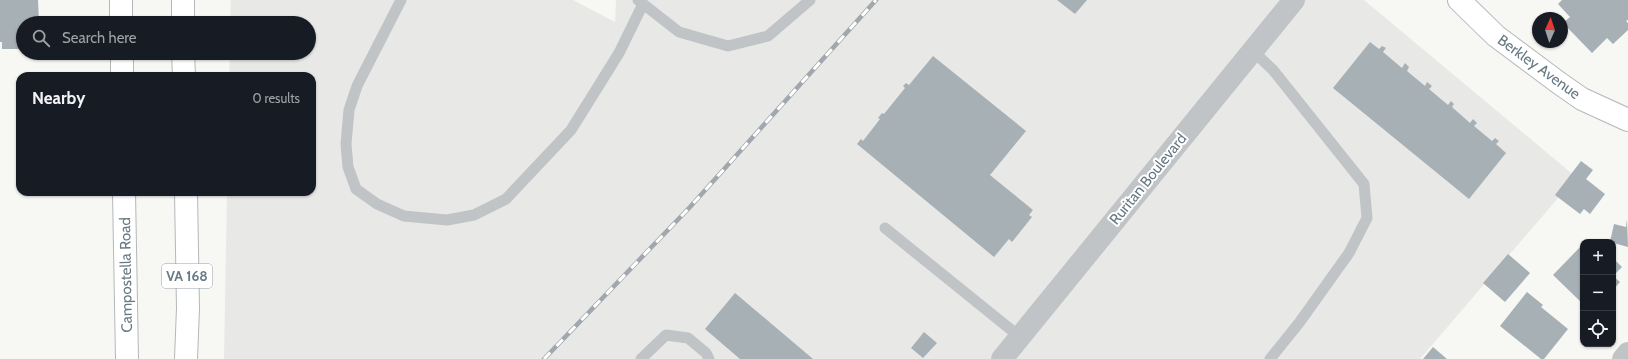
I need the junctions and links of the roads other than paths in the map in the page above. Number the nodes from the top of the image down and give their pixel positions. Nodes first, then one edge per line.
1 (120, 0) edge
2 (183, 0) edge
3 (401, 0) edge
4 (810, 0) edge
5 (1294, 0) edge
6 (1459, 0) edge
7 (640, 2) edge
8 (121, 16) edge
9 (183, 16) edge
10 (1253, 51) junction
11 (122, 60) edge
12 (183, 60) edge
13 (122, 72) edge
14 (184, 72) edge
15 (1628, 120) edge
16 (124, 196) edge
17 (186, 196) edge
18 (885, 228) dead end
19 (1020, 337) junction
20 (1628, 354) edge
21 (128, 359) edge
22 (186, 359) edge
23 (641, 359) edge
24 (709, 359) edge
25 (1002, 359) edge
26 (1270, 359) edge
27 (1623, 359) edge

1 - 8 main road
2 - 9 main road
3 - 7 lane
4 - 7 lane
5 - 10 street, Ruritan Boulevard
6 - 15 main road, Berkley Avenue
10 - 19 street, Ruritan Boulevard
10 - 26 lane
11 - 13 main road
12 - 14 main road
16 - 21 main road, Campostella Road
17 - 22 main road, VA 168
18 - 19 lane
19 - 25 street, Ruritan Boulevard
20 - 27 street
23 - 24 lane

